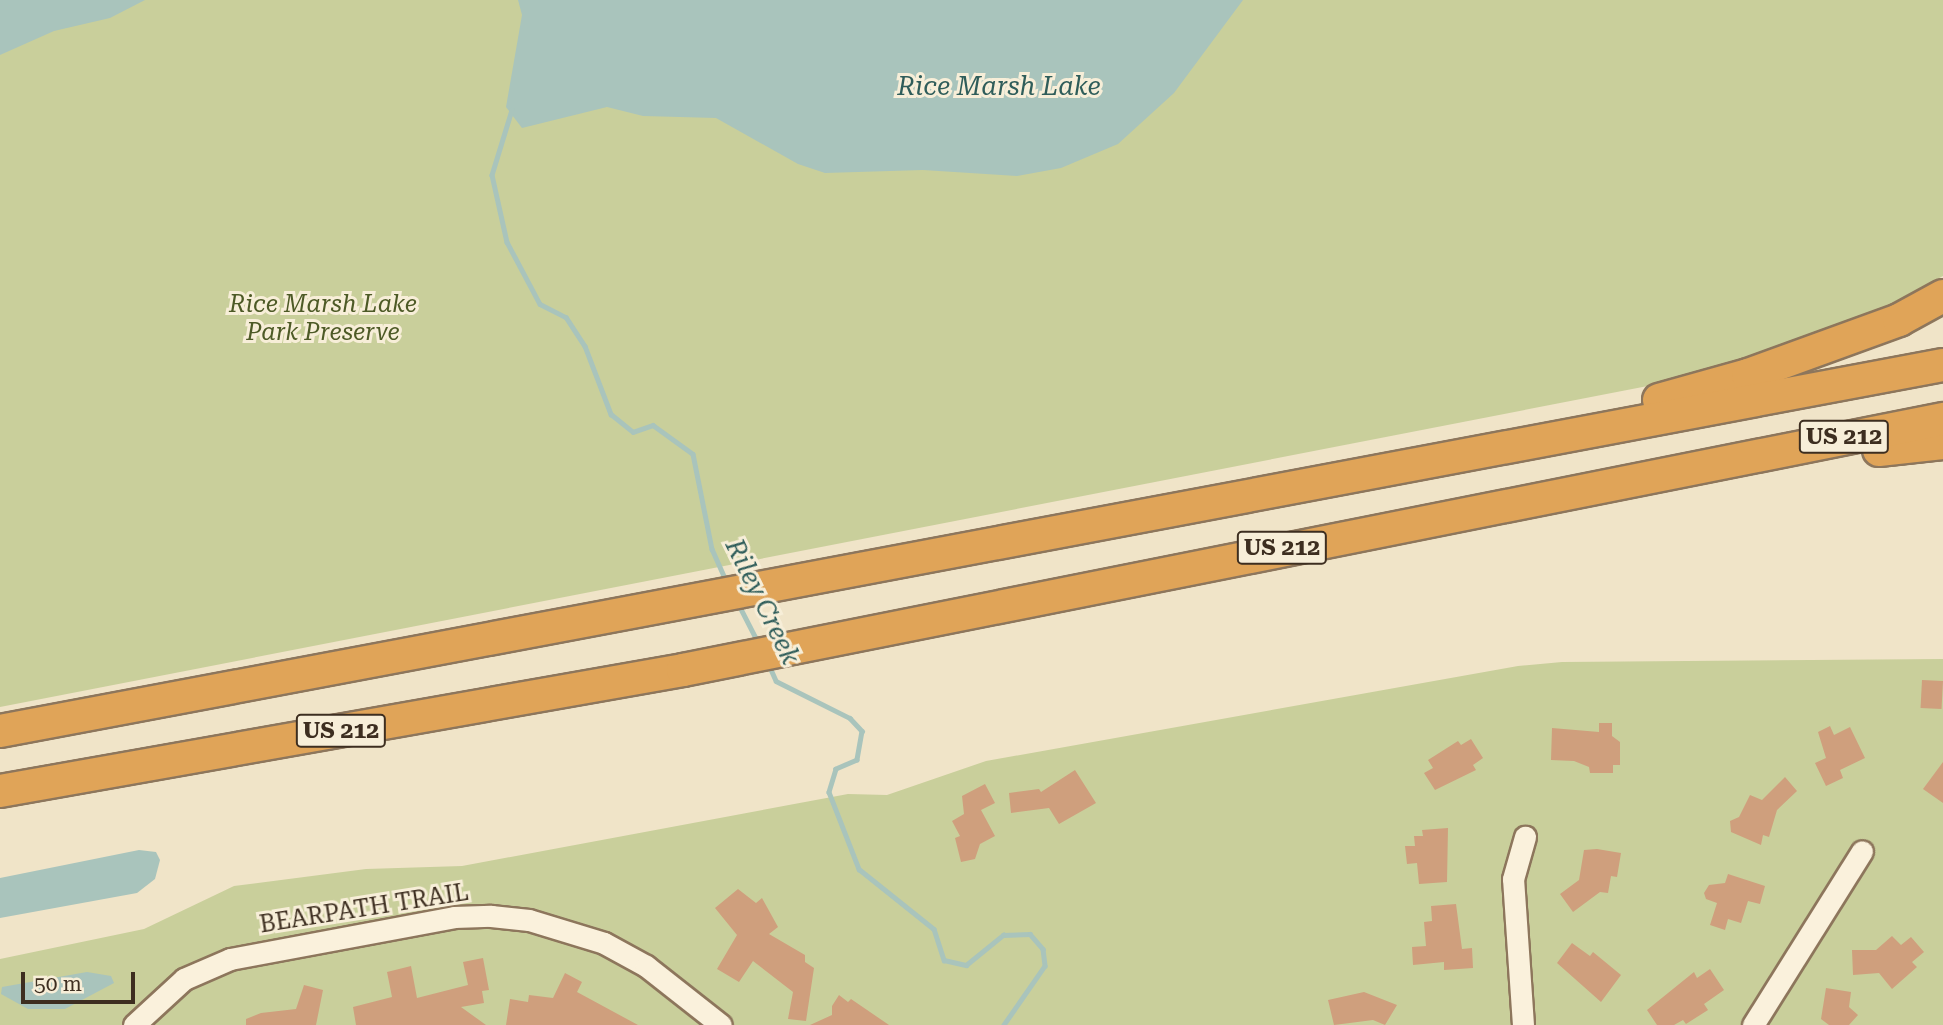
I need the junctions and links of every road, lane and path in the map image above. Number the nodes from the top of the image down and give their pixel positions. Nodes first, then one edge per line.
1 (1943, 296) edge
2 (1943, 365) edge
3 (1943, 419) edge
4 (1568, 433) junction
5 (1943, 443) edge
6 (1745, 456) junction
7 (0, 731) edge
8 (0, 792) edge
9 (1525, 837) dead end
10 (1862, 851) dead end
11 (134, 1025) edge
12 (721, 1025) edge
13 (1523, 1025) edge
14 (1753, 1025) edge

1 - 4 highway
2 - 4 highway, US 212
3 - 6 highway, US 212
4 - 7 highway, US 212
5 - 6 highway
6 - 8 highway, US 212
9 - 13 street
10 - 14 street
11 - 12 street, BEARPATH TRAIL

